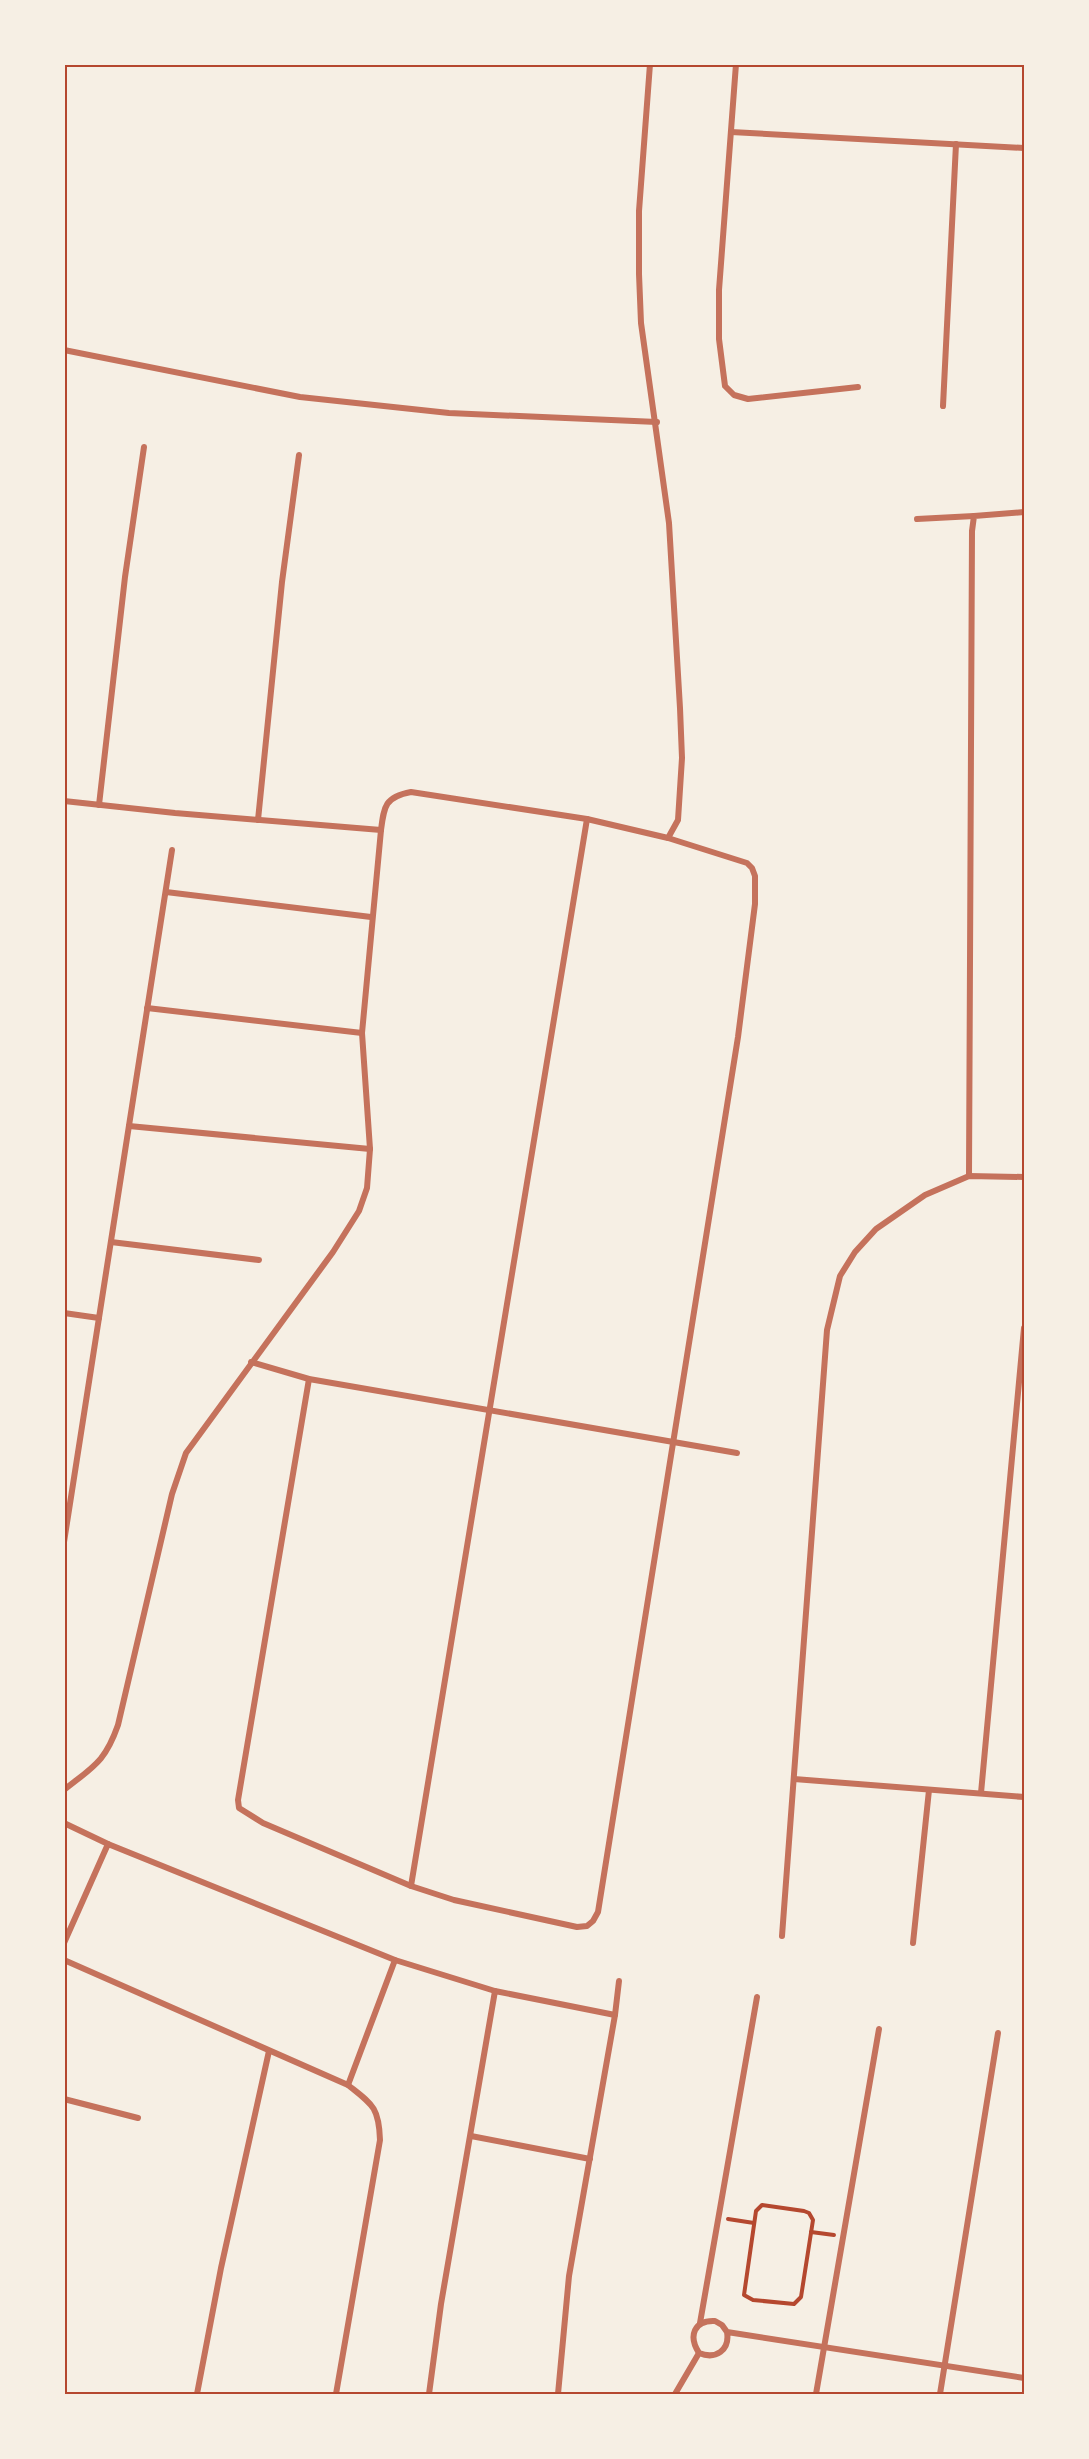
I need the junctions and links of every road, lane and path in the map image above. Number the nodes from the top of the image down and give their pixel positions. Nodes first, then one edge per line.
1 (650, 64) edge
2 (736, 64) edge
3 (731, 132) junction
4 (956, 144) junction
5 (1024, 148) edge
6 (64, 350) edge
7 (858, 387) dead end
8 (944, 406) dead end
9 (657, 422) junction
10 (144, 447) dead end
11 (299, 455) dead end
12 (1024, 512) edge
13 (974, 516) junction
14 (917, 519) dead end
15 (64, 801) edge
16 (99, 805) junction
17 (587, 819) junction
18 (258, 820) junction
19 (381, 830) junction
20 (668, 838) junction
21 (172, 850) dead end
22 (166, 892) junction
23 (371, 917) junction
24 (147, 1008) junction
25 (362, 1033) junction
26 (129, 1125) junction
27 (370, 1149) junction
28 (969, 1176) junction
29 (1024, 1177) edge
30 (111, 1242) junction
31 (259, 1260) dead end
32 (64, 1313) edge
33 (99, 1318) junction
34 (1024, 1328) edge
35 (251, 1362) junction
36 (309, 1379) junction
37 (489, 1410) junction
38 (672, 1441) junction
39 (737, 1453) dead end
40 (64, 1542) edge
41 (794, 1779) junction
42 (64, 1790) edge
43 (929, 1790) junction
44 (981, 1793) junction
45 (1024, 1797) edge
46 (64, 1823) edge
47 (108, 1844) junction
48 (411, 1886) junction
49 (782, 1936) dead end
50 (913, 1942) dead end
51 (64, 1943) edge
52 (64, 1960) edge
53 (395, 1960) junction
54 (619, 1981) dead end
55 (495, 1991) junction
56 (757, 1997) dead end
57 (615, 2015) junction
58 (879, 2029) dead end
59 (998, 2034) dead end
60 (269, 2051) junction
61 (348, 2085) junction
62 (64, 2099) edge
63 (138, 2118) dead end
64 (471, 2136) junction
65 (590, 2159) junction
66 (719, 2218) junction
67 (754, 2223) junction
68 (811, 2232) junction
69 (843, 2236) junction
70 (700, 2323) junction
71 (727, 2332) junction
72 (824, 2347) junction
73 (699, 2353) junction
74 (944, 2366) junction
75 (1024, 2378) edge
76 (197, 2394) edge
77 (336, 2394) edge
78 (429, 2394) edge
79 (558, 2394) edge
80 (675, 2394) edge
81 (816, 2394) edge
82 (940, 2394) edge

1 - 9 street
2 - 3 street
3 - 4 street
3 - 7 street
4 - 5 street
4 - 8 street
6 - 9 street
9 - 20 street
10 - 16 street
11 - 18 street
12 - 13 street
13 - 14 street
13 - 28 street
15 - 16 street
16 - 18 street
17 - 19 street
17 - 20 street
17 - 37 street
18 - 19 street
19 - 23 street
20 - 38 street
21 - 22 street
22 - 23 street
22 - 24 street
23 - 25 street
24 - 25 street
24 - 26 street
25 - 27 street
26 - 27 street
26 - 30 street
27 - 35 street
28 - 29 street
28 - 41 street
30 - 31 street
30 - 33 street
32 - 33 street
33 - 40 street
34 - 44 street
35 - 36 street
35 - 42 street
36 - 37 street
36 - 48 street
37 - 38 street
37 - 48 street
38 - 39 street
38 - 48 street
41 - 43 street
41 - 49 street
43 - 44 street
43 - 50 street
44 - 45 street
46 - 47 street
47 - 51 street
47 - 53 street
52 - 60 street
53 - 55 street
53 - 61 street
54 - 57 street
55 - 57 street
55 - 64 street
56 - 66 street
57 - 65 street
58 - 69 street
59 - 74 street
60 - 61 street
60 - 76 street
61 - 77 street
62 - 63 street
64 - 65 street
64 - 78 street
65 - 79 street
66 - 67 path
66 - 70 street
67 - 68 path
67 - 68 path
68 - 69 path
69 - 72 street
70 - 71 street
70 - 73 street
71 - 72 street
71 - 73 street
72 - 74 street
72 - 81 street
73 - 80 street
74 - 75 street
74 - 82 street

